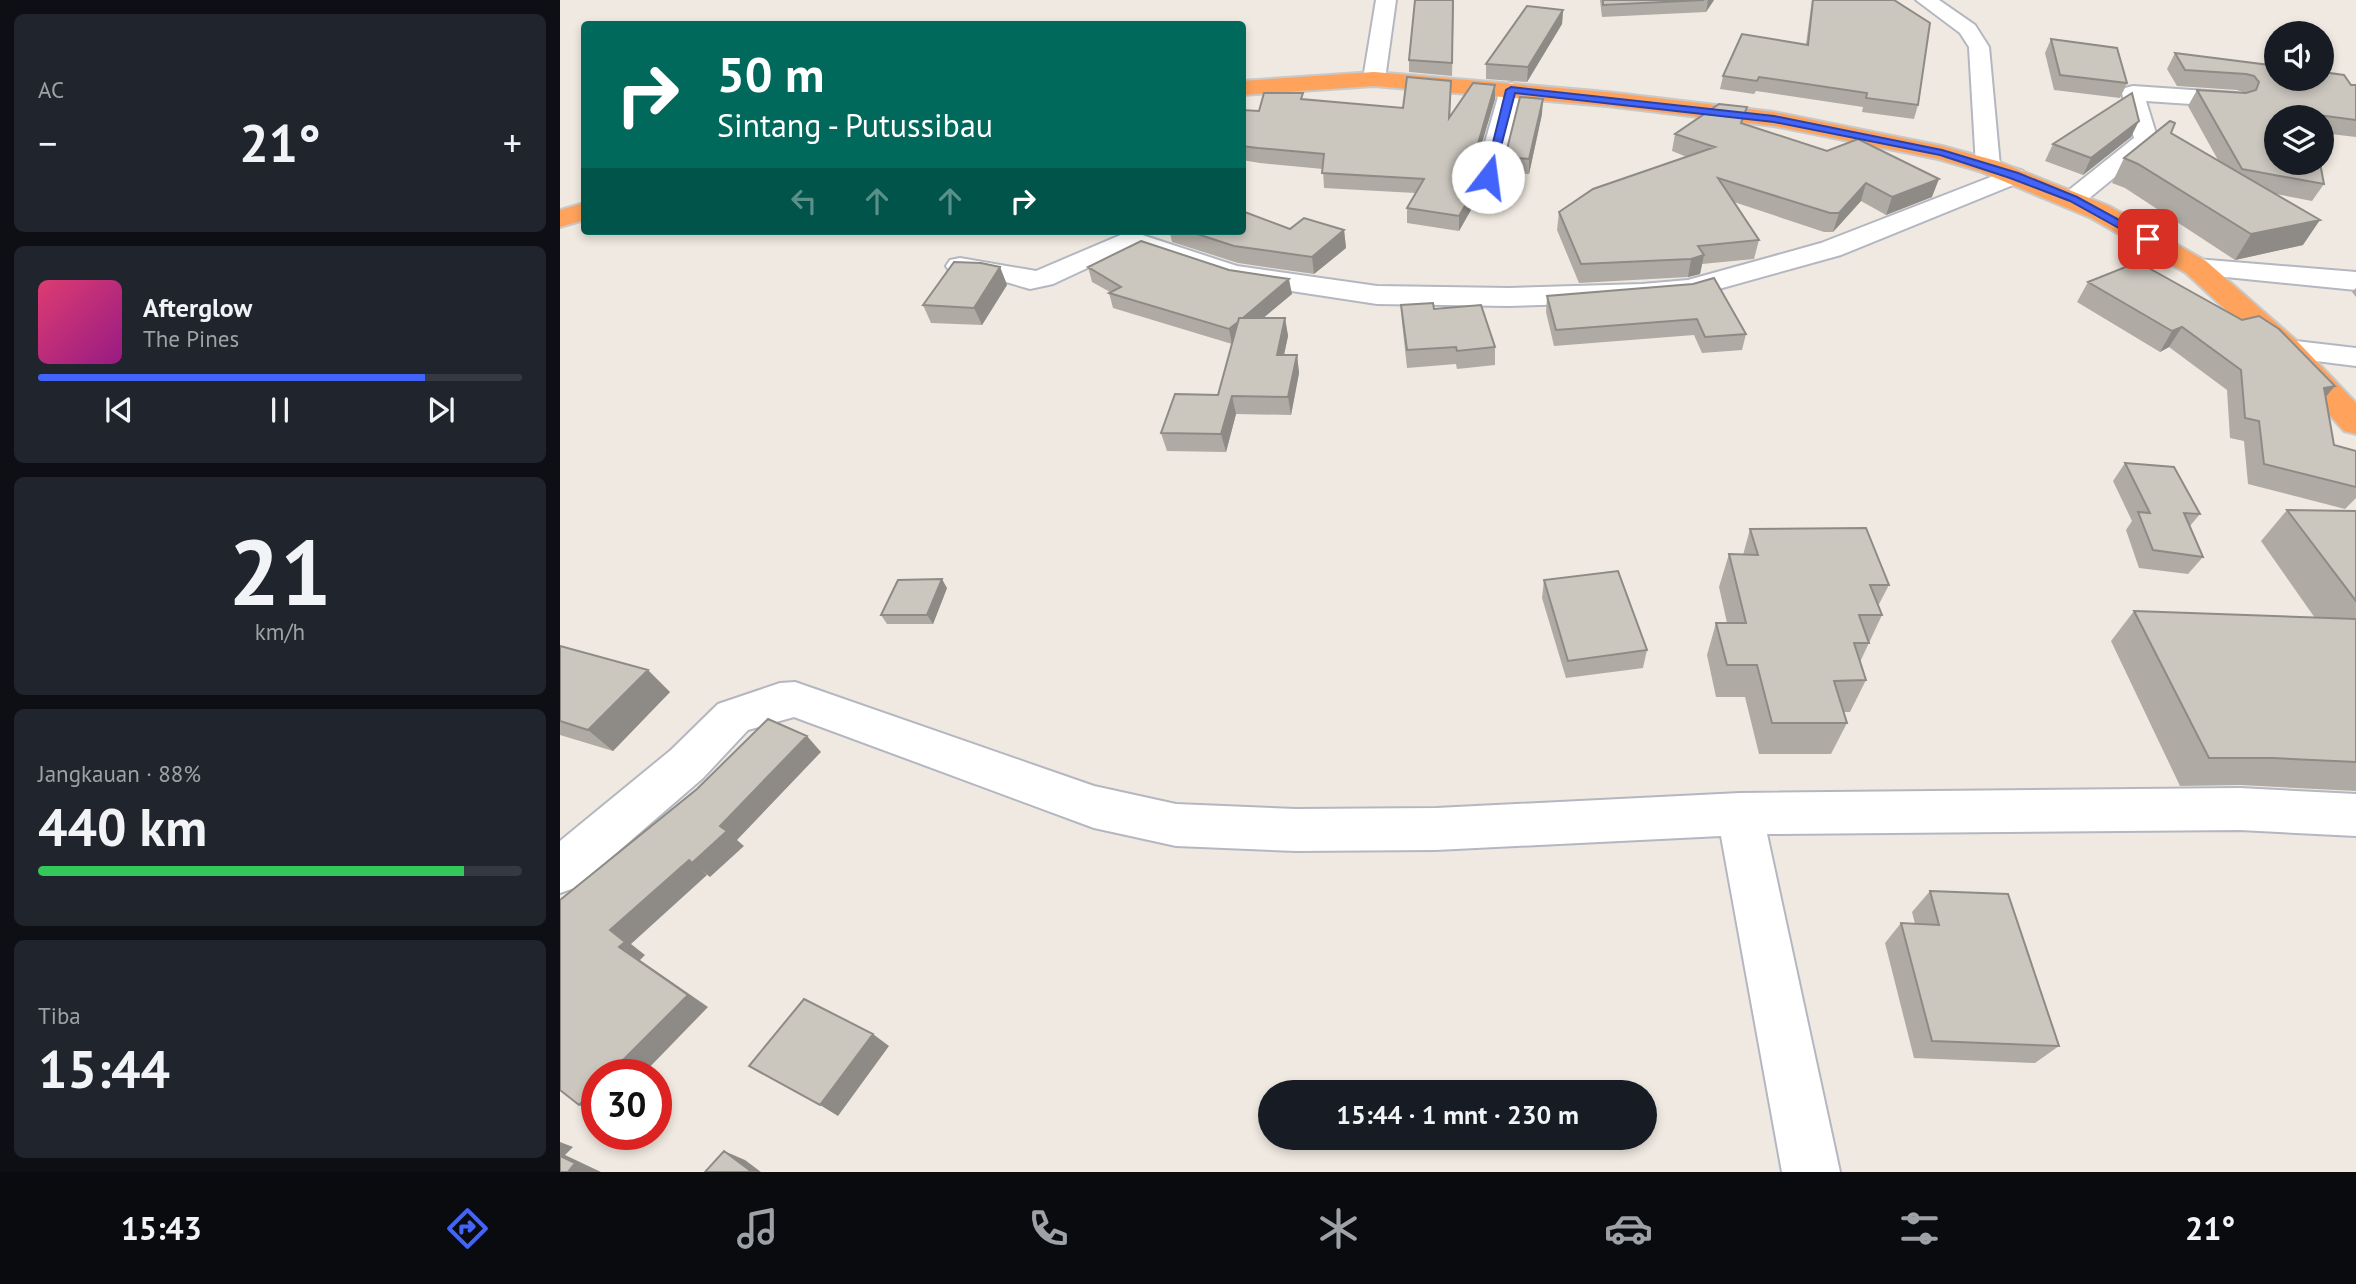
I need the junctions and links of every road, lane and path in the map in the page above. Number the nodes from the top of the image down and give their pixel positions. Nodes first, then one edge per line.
1 (1386, 0) edge
2 (1926, 0) edge
3 (1374, 79) junction
4 (1246, 88) edge
5 (1511, 90) junction
6 (2236, 100) edge
7 (2001, 171) junction
8 (1488, 177) dead end
9 (2073, 199) junction
10 (581, 212) edge
11 (560, 219) edge
12 (960, 267) edge
13 (2196, 267) junction
14 (2356, 281) edge
15 (2287, 349) junction
16 (2356, 357) edge
17 (2356, 423) edge
18 (1740, 814) junction
19 (2356, 815) edge
20 (560, 870) edge
21 (1811, 1172) edge

1 - 3 street
2 - 7 street
3 - 4 highway
3 - 5 highway
5 - 7 highway
5 - 8 street
6 - 9 street
7 - 9 highway
7 - 12 street
9 - 13 highway
10 - 11 highway
13 - 14 street
13 - 15 highway
15 - 16 street
15 - 17 highway
18 - 19 street
18 - 20 street
18 - 21 street

